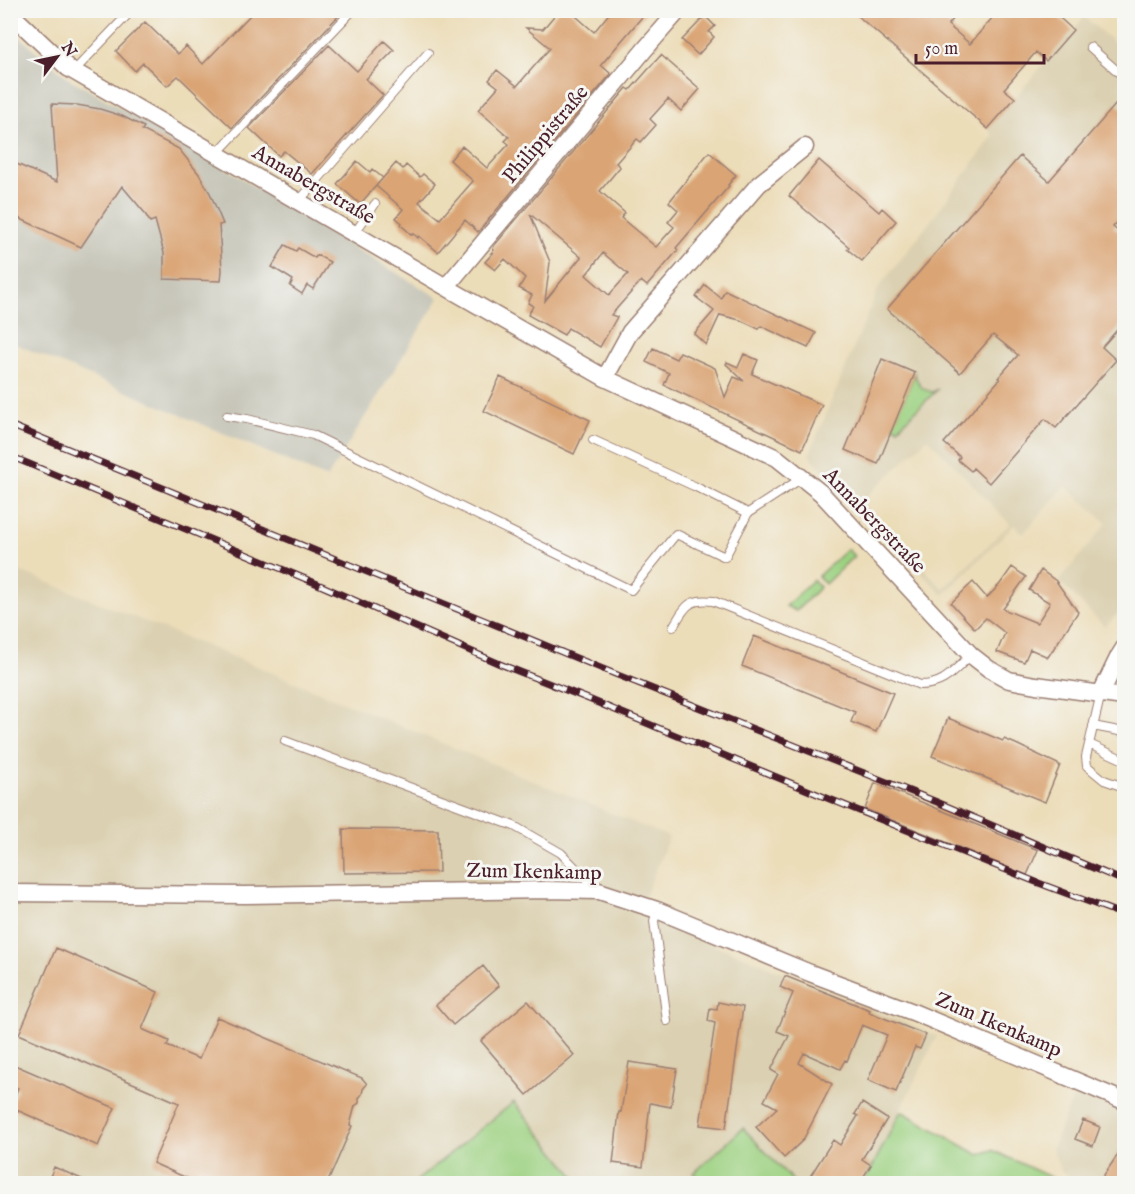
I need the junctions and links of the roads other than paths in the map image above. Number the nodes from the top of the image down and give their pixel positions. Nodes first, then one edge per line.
1 (132, 10) edge
2 (353, 10) edge
3 (679, 10) edge
4 (10, 13) edge
5 (1090, 47) dead end
6 (428, 53) dead end
7 (74, 71) junction
8 (1125, 77) edge
9 (805, 147) dead end
10 (217, 153) junction
11 (299, 201) junction
12 (375, 204) dead end
13 (354, 234) junction
14 (446, 288) junction
15 (605, 378) junction
16 (227, 416) dead end
17 (592, 440) dead end
18 (802, 478) junction
19 (748, 513) junction
20 (673, 627) dead end
21 (1125, 648) edge
22 (971, 655) junction
23 (1101, 693) junction
24 (1125, 697) edge
25 (1093, 726) junction
26 (1125, 732) edge
27 (285, 741) dead end
28 (1089, 744) junction
29 (1125, 760) edge
30 (1125, 786) edge
31 (598, 891) junction
32 (10, 893) edge
33 (657, 910) junction
34 (667, 1021) dead end
35 (1125, 1101) edge

1 - 7 lane
2 - 10 lane
3 - 14 street, Philippistraße
4 - 7 street, Annabergstraße
5 - 8 lane
6 - 11 lane
7 - 10 street, Annabergstraße
9 - 15 street
10 - 11 street, Annabergstraße
11 - 13 street, Annabergstraße
12 - 13 lane
13 - 14 street, Annabergstraße
14 - 15 street, Annabergstraße
15 - 18 street, Annabergstraße
16 - 19 lane
17 - 19 lane
18 - 19 lane
18 - 22 street, Annabergstraße
20 - 22 lane
21 - 23 street
22 - 23 street, Annabergstraße
23 - 24 street, Annabergstraße
23 - 25 lane
25 - 26 lane
25 - 28 lane
27 - 31 lane
28 - 29 lane
28 - 30 lane
31 - 32 street, Zum Ikenkamp
31 - 33 street, Zum Ikenkamp
33 - 34 lane
33 - 35 street, Zum Ikenkamp

